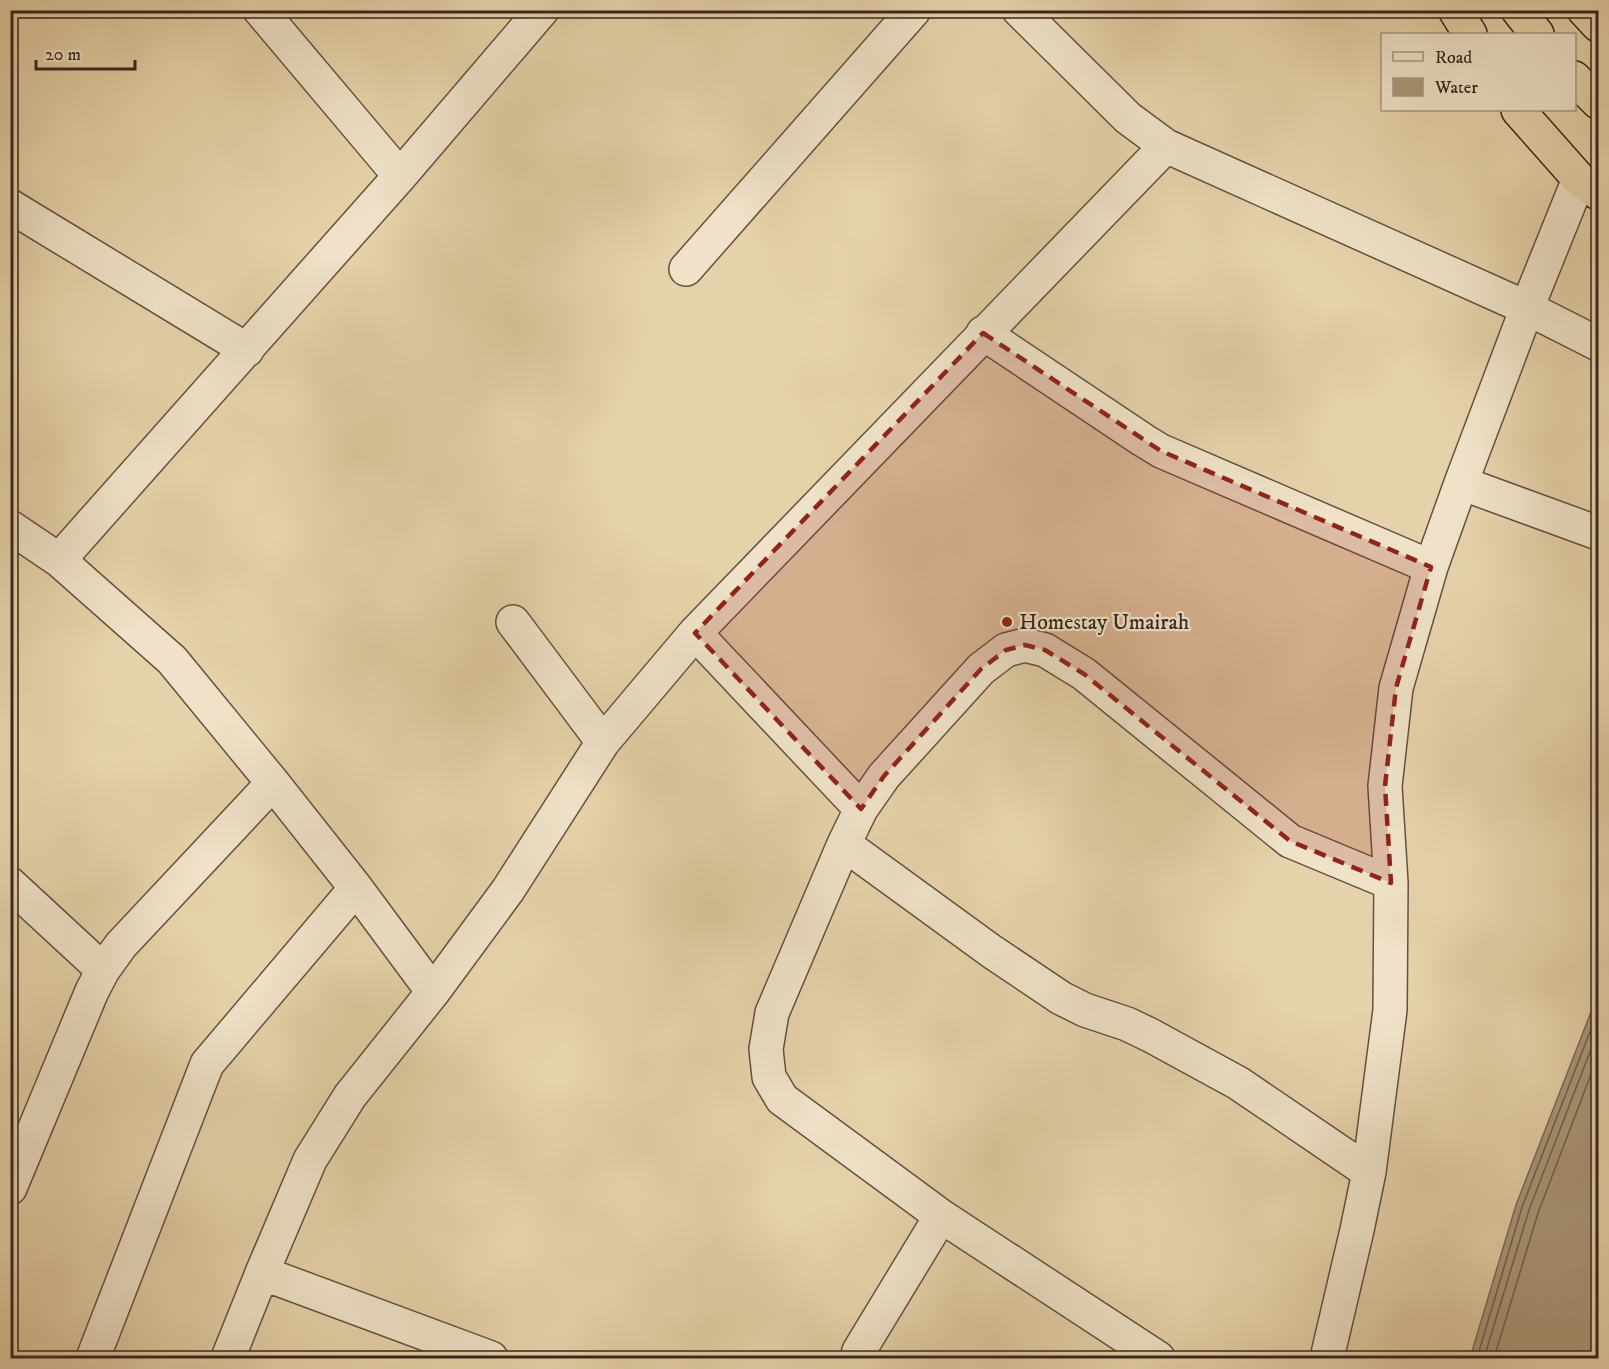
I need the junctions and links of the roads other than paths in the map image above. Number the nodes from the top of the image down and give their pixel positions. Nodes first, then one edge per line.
1 (260, 10) edge
2 (542, 10) edge
3 (914, 10) edge
4 (1019, 10) edge
5 (1455, 10) edge
6 (1518, 10) edge
7 (1584, 10) edge
8 (1599, 26) edge
9 (1469, 33) edge
10 (1536, 33) edge
11 (1576, 79) edge
12 (1599, 102) edge
13 (1519, 111) edge
14 (1166, 146) junction
15 (400, 176) junction
16 (1589, 186) edge
17 (10, 206) edge
18 (686, 269) dead end
19 (1527, 309) junction
20 (983, 333) junction
21 (1599, 344) edge
22 (247, 350) junction
23 (1461, 483) junction
24 (10, 526) edge
25 (1599, 533) edge
26 (59, 560) junction
27 (1431, 567) junction
28 (513, 622) dead end
29 (695, 633) junction
30 (603, 742) junction
31 (273, 783) junction
32 (861, 809) junction
33 (844, 844) junction
34 (1391, 883) junction
35 (10, 884) edge
36 (356, 888) junction
37 (103, 970) junction
38 (433, 992) junction
39 (1369, 1172) junction
40 (11, 1186) edge
41 (941, 1216) junction
42 (262, 1273) junction
43 (93, 1359) edge
44 (228, 1359) edge
45 (491, 1359) edge
46 (857, 1359) edge
47 (1158, 1359) edge
48 (1327, 1359) edge

1 - 15 street
2 - 15 street
3 - 18 street
4 - 14 street
5 - 9 highway
6 - 10 highway
7 - 8 highway
11 - 12 highway
13 - 16 highway
14 - 19 street
14 - 20 street
15 - 22 street
16 - 19 street
17 - 22 street
19 - 21 street
19 - 23 street
20 - 27 street
20 - 29 street
22 - 26 street
23 - 25 street
23 - 27 street
24 - 26 street
26 - 31 street
27 - 34 street
28 - 30 street
29 - 30 street
29 - 32 street
30 - 38 street
31 - 36 street
31 - 37 street
32 - 33 street
32 - 34 street
33 - 39 street
33 - 41 street
34 - 39 street
35 - 37 street
36 - 38 street
36 - 43 street
37 - 40 street
38 - 42 street
39 - 48 street
41 - 46 street
41 - 47 street
42 - 44 street
42 - 45 street

